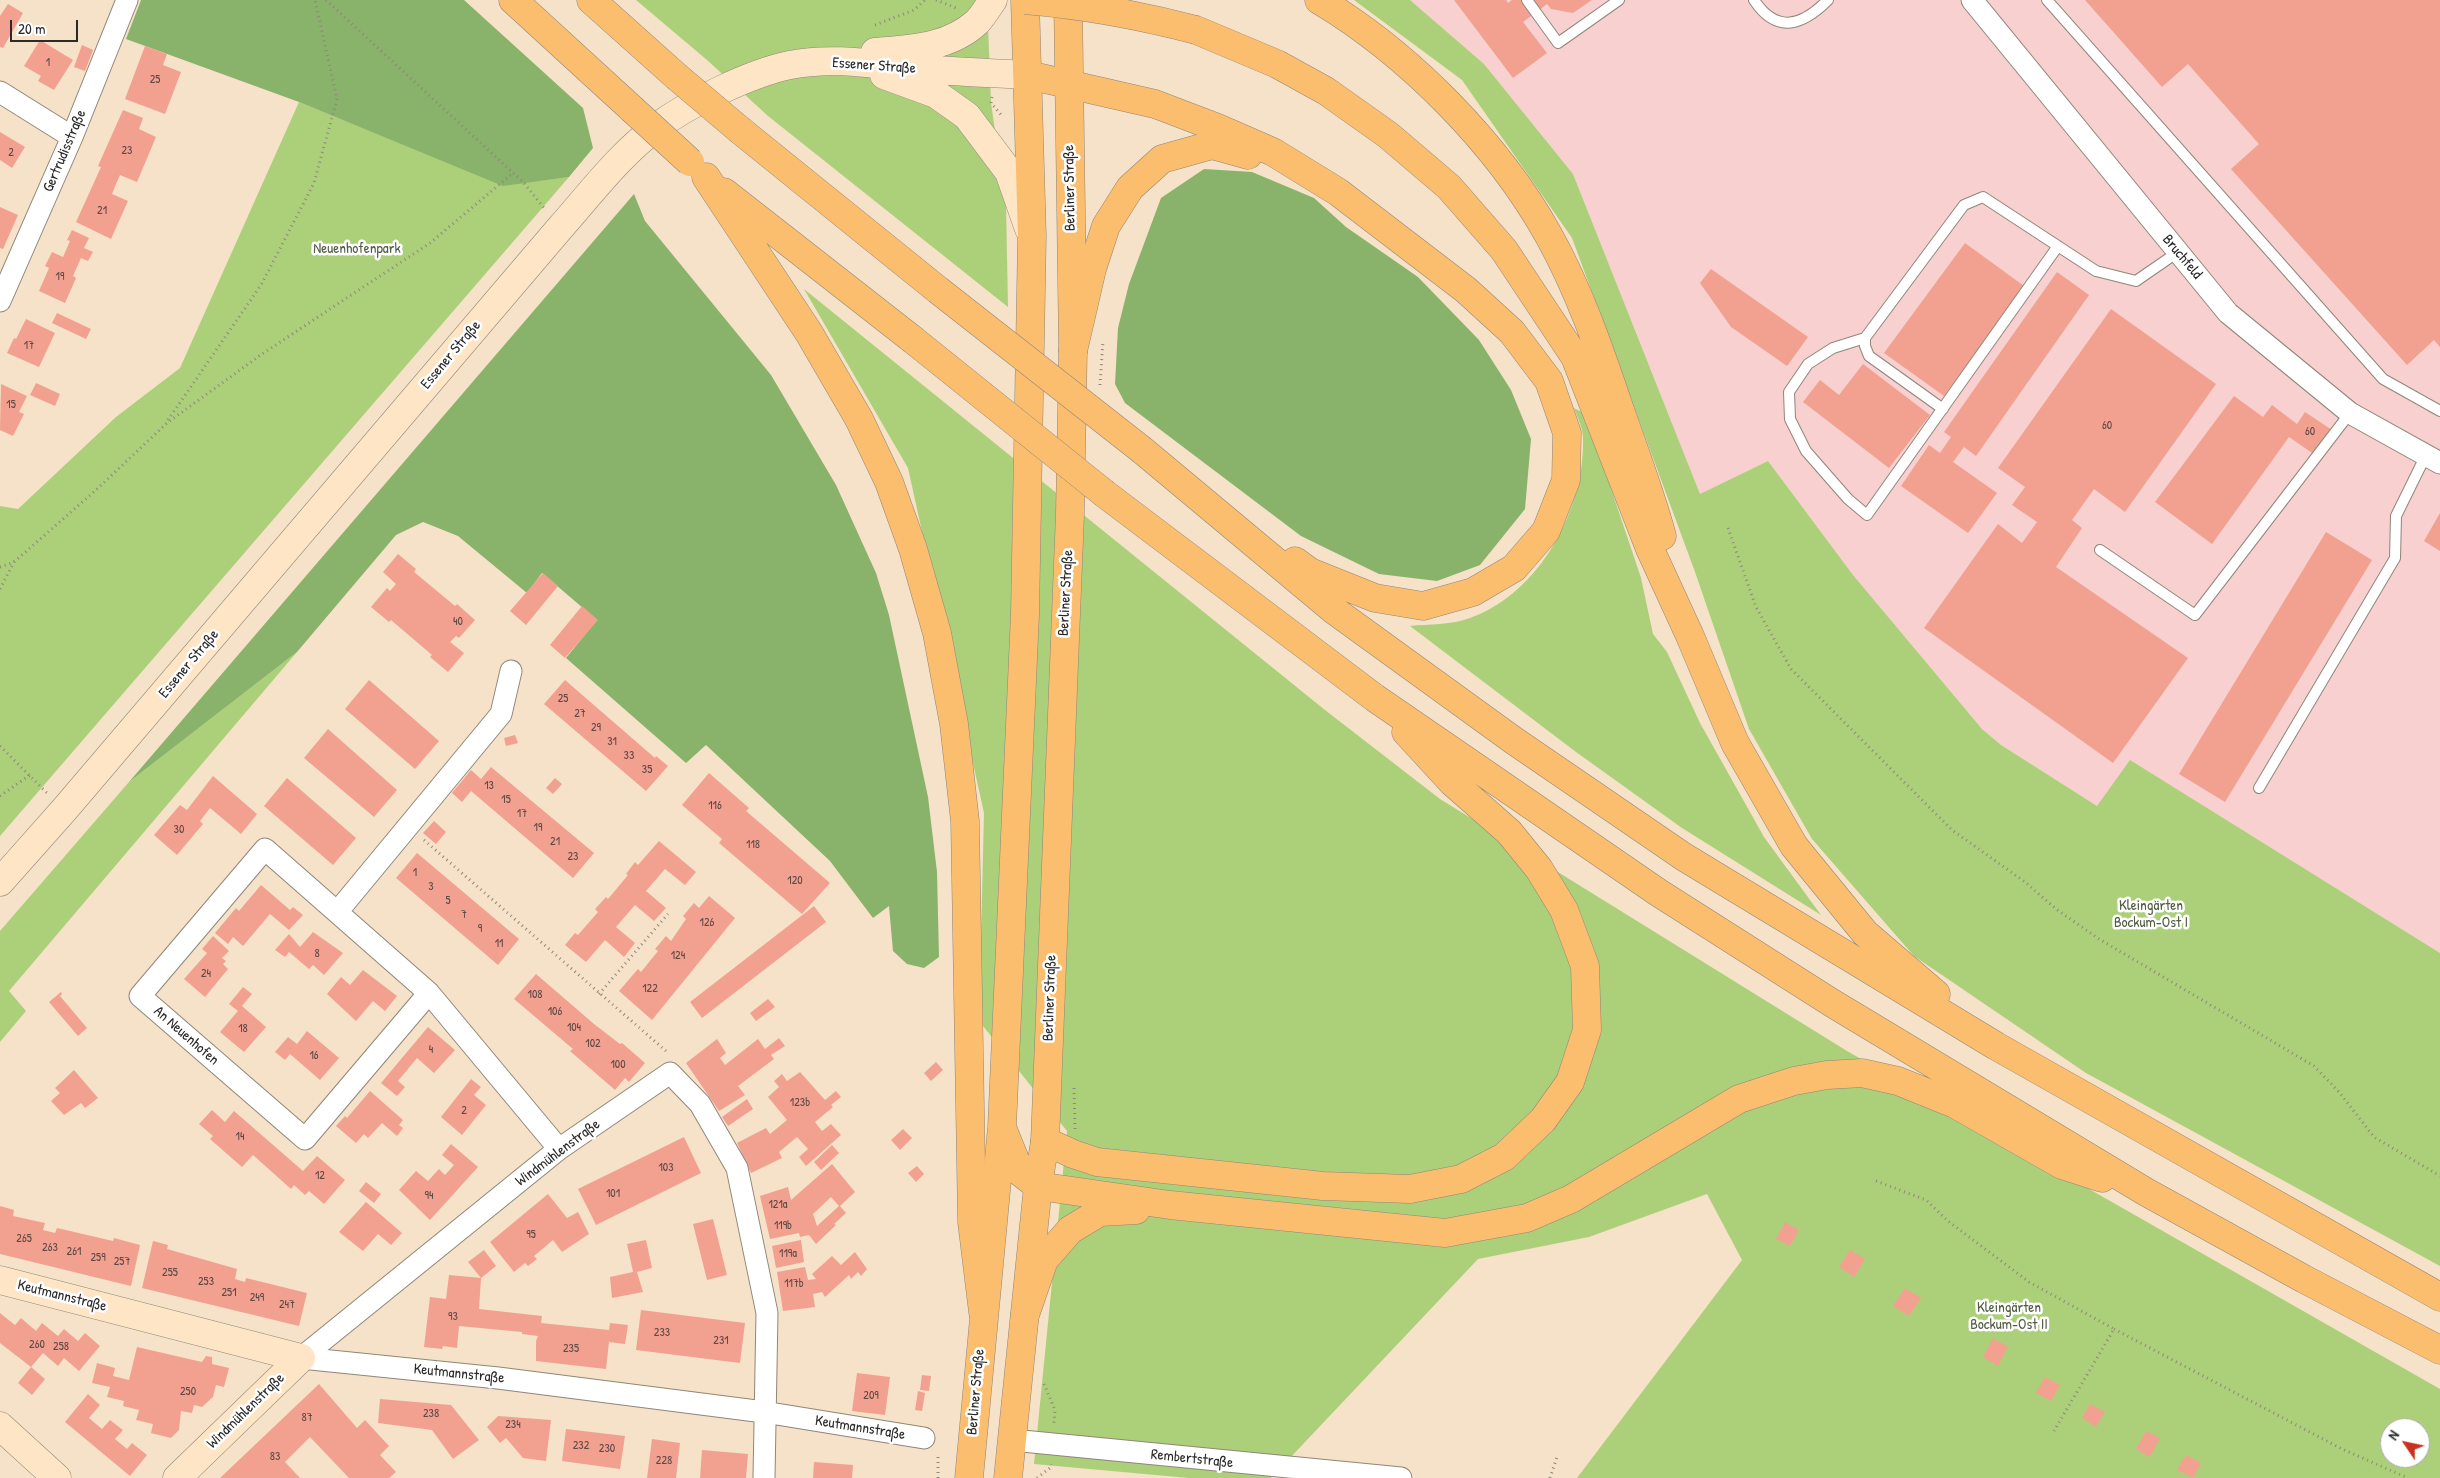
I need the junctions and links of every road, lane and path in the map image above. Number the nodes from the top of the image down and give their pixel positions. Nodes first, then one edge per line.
1 (126, 0) edge
2 (315, 0) edge
3 (326, 0) edge
4 (513, 0) edge
5 (591, 0) edge
6 (993, 0) edge
7 (1025, 0) edge
8 (1068, 0) edge
9 (1319, 0) edge
10 (1527, 0) edge
11 (1619, 0) edge
12 (1754, 0) edge
13 (1828, 0) edge
14 (1972, 0) edge
15 (2047, 0) edge
16 (847, 61) junction
17 (1028, 75) junction
18 (1069, 84) junction
19 (0, 92) edge
20 (72, 137) junction
21 (698, 170) junction
22 (513, 173) junction
23 (1338, 192) junction
24 (560, 228) junction
25 (1032, 236) junction
26 (2058, 246) junction
27 (2178, 252) junction
28 (0, 301) edge
29 (1865, 338) junction
30 (1073, 351) junction
31 (1944, 409) junction
32 (2440, 411) edge
33 (2350, 413) junction
34 (166, 423) junction
35 (1142, 450) junction
36 (2433, 459) edge
37 (1728, 528) dead end
38 (2100, 550) dead end
39 (14, 562) junction
40 (0, 567) edge
41 (0, 589) edge
42 (1690, 636) junction
43 (511, 671) dead end
44 (1375, 698) junction
45 (0, 746) edge
46 (30, 775) junction
47 (2259, 788) dead end
48 (0, 796) edge
49 (64, 810) junction
50 (408, 827) junction
51 (0, 882) edge
52 (338, 912) junction
53 (668, 914) dead end
54 (429, 993) junction
55 (599, 994) junction
56 (1996, 1046) junction
57 (670, 1055) dead end
58 (1002, 1127) junction
59 (1045, 1141) junction
60 (559, 1149) junction
61 (2440, 1176) edge
62 (1876, 1181) dead end
63 (1038, 1186) junction
64 (2146, 1192) junction
65 (1170, 1205) junction
66 (0, 1280) edge
67 (2440, 1297) edge
68 (983, 1312) junction
69 (1025, 1315) junction
70 (2114, 1328) junction
71 (2440, 1350) edge
72 (300, 1358) junction
73 (764, 1412) junction
74 (0, 1426) edge
75 (2054, 1431) dead end
76 (924, 1438) dead end
77 (1012, 1440) junction
78 (1557, 1456) dead end
79 (57, 1478) edge
80 (177, 1478) edge
81 (764, 1478) edge
82 (969, 1478) edge
83 (1008, 1478) edge
84 (1402, 1478) edge
85 (1550, 1478) edge
86 (2408, 1478) edge

1 - 20 street, Gertrudisstraße
2 - 34 path
3 - 22 path
4 - 21 main road, bridge
5 - 35 main road, bridge
6 - 16 main road
7 - 17 main road, Berliner Straße
7 - 42 main road, bridge
8 - 18 main road, Berliner Straße
9 - 42 main road
10 - 11 lane
12 - 13 lane
14 - 27 street, Bruchfeld
15 - 32 lane
16 - 17 main road, Essener Straße
16 - 24 main road, Essener Straße
16 - 25 main road
17 - 18 main road
17 - 25 main road, Berliner Straße
18 - 23 main road
18 - 30 main road, Berliner Straße
19 - 20 street
20 - 28 street, Gertrudisstraße
21 - 44 main road, bridge
21 - 68 main road
22 - 24 path
22 - 34 path
23 - 30 main road
23 - 35 main road
24 - 49 main road, Essener Straße
25 - 58 main road, Berliner Straße
26 - 27 lane
26 - 29 lane
26 - 31 lane
27 - 33 street, Bruchfeld
29 - 31 lane
29 - 31 lane
30 - 59 main road, Berliner Straße
33 - 36 street, Bruchfeld
33 - 38 lane
34 - 39 path
35 - 56 main road
36 - 47 lane
37 - 61 path
39 - 40 path
39 - 41 path
42 - 56 main road
43 - 50 street
44 - 59 main road
44 - 64 main road
45 - 46 path
46 - 48 path
46 - 49 path
49 - 51 main road, Essener Straße
50 - 52 street
50 - 55 path
52 - 54 street, An Neuenhofen
52 - 54 street, An Neuenhofen
53 - 55 path
54 - 60 street, An Neuenhofen
55 - 57 path
56 - 67 main road
58 - 63 main road, Berliner Straße
58 - 68 main road, Berliner Straße
59 - 63 main road, Berliner Straße
60 - 72 street, Windmühlenstraße
60 - 73 street, Windmühlenstraße
62 - 70 path
63 - 65 main road
63 - 69 main road, Berliner Straße
64 - 65 main road
64 - 71 main road
65 - 69 main road
66 - 72 main road, Keutmannstraße
68 - 82 main road, Berliner Straße
69 - 77 main road, Berliner Straße
70 - 75 path
70 - 86 path
72 - 73 street, Keutmannstraße
72 - 80 main road, Windmühlenstraße
73 - 76 street, Keutmannstraße
73 - 81 street
74 - 79 main road
77 - 83 main road, Berliner Straße
77 - 84 street, Rembertstraße
78 - 85 path

